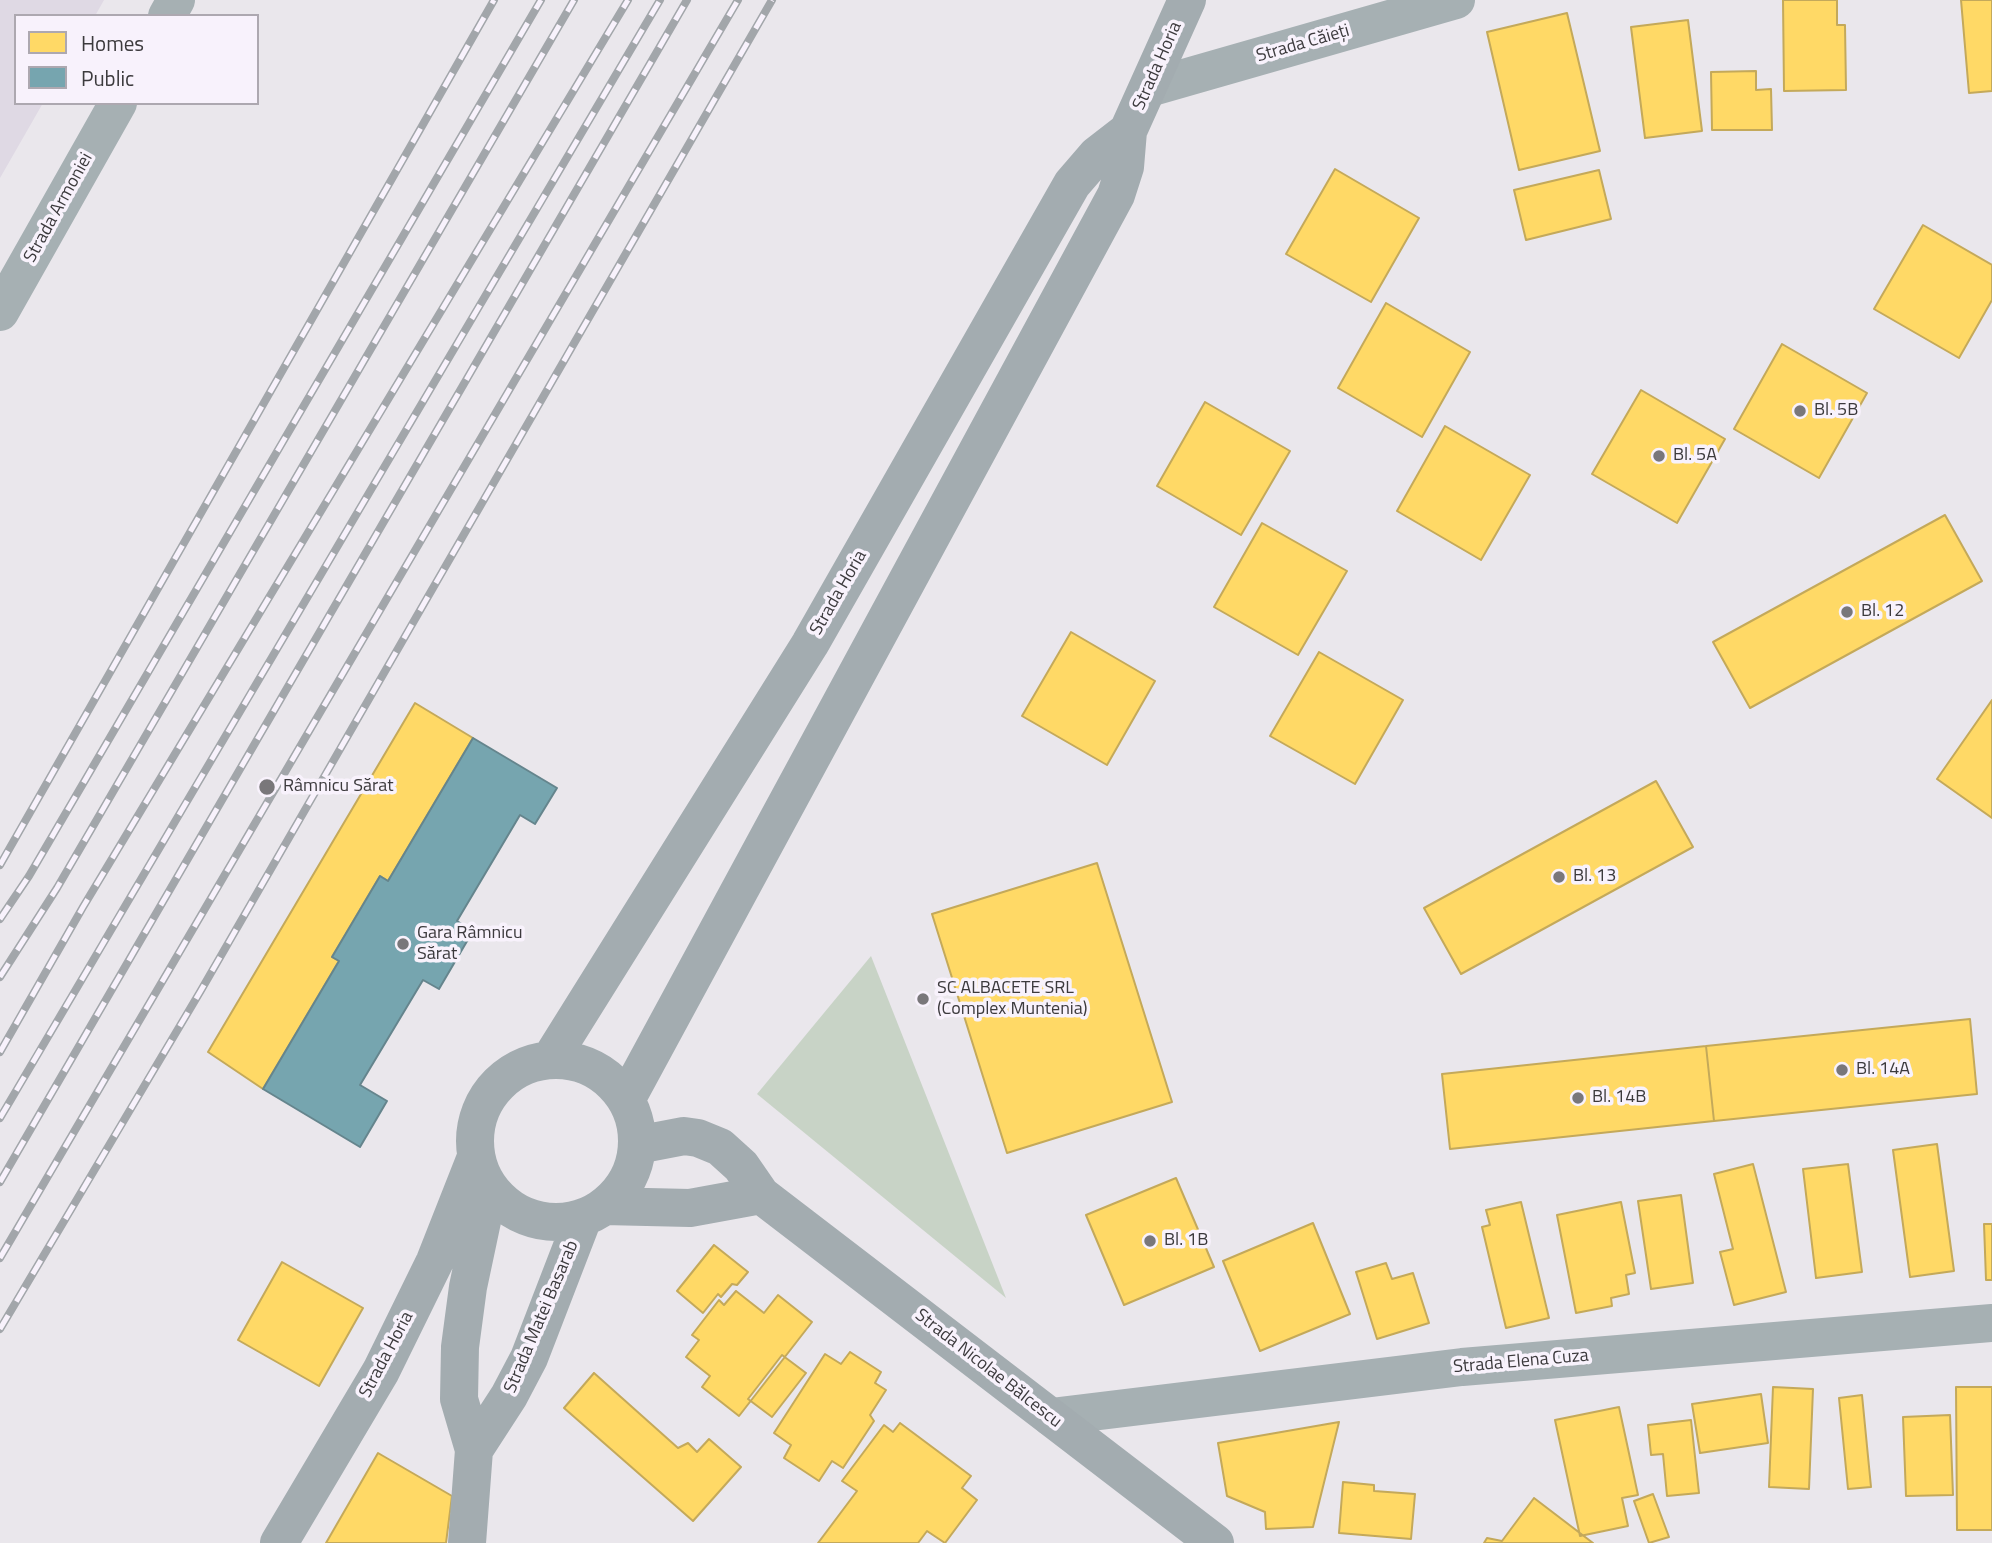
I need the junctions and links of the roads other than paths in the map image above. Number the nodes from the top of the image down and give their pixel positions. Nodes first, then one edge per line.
1 (1187, 0) edge
2 (1456, 0) edge
3 (1149, 88) junction
4 (117, 105) edge
5 (1129, 131) junction
6 (0, 312) edge
7 (550, 1060) junction
8 (626, 1100) junction
9 (637, 1145) junction
10 (482, 1172) junction
11 (761, 1195) junction
12 (593, 1212) junction
13 (1992, 1323) edge
14 (1051, 1417) junction
15 (474, 1450) junction
16 (279, 1543) edge
17 (467, 1543) edge
18 (1215, 1543) edge

1 - 3 street, Strada Horia
2 - 3 street, Strada Căieți
3 - 5 street, Strada Horia
4 - 6 street, Strada Armoniei
5 - 7 street, Strada Horia
5 - 8 street, Strada Horia
7 - 8 street
7 - 10 street
8 - 9 street
9 - 11 street, Strada Nicolae Bălcescu
9 - 12 street
10 - 12 street
10 - 15 street, Strada Matei Basarab
10 - 16 street, Strada Horia
11 - 12 street
11 - 14 street, Strada Nicolae Bălcescu
12 - 15 street, Strada Matei Basarab
13 - 14 street, Strada Elena Cuza
14 - 18 street, Strada Nicolae Bălcescu
15 - 17 street, Strada Matei Basarab

